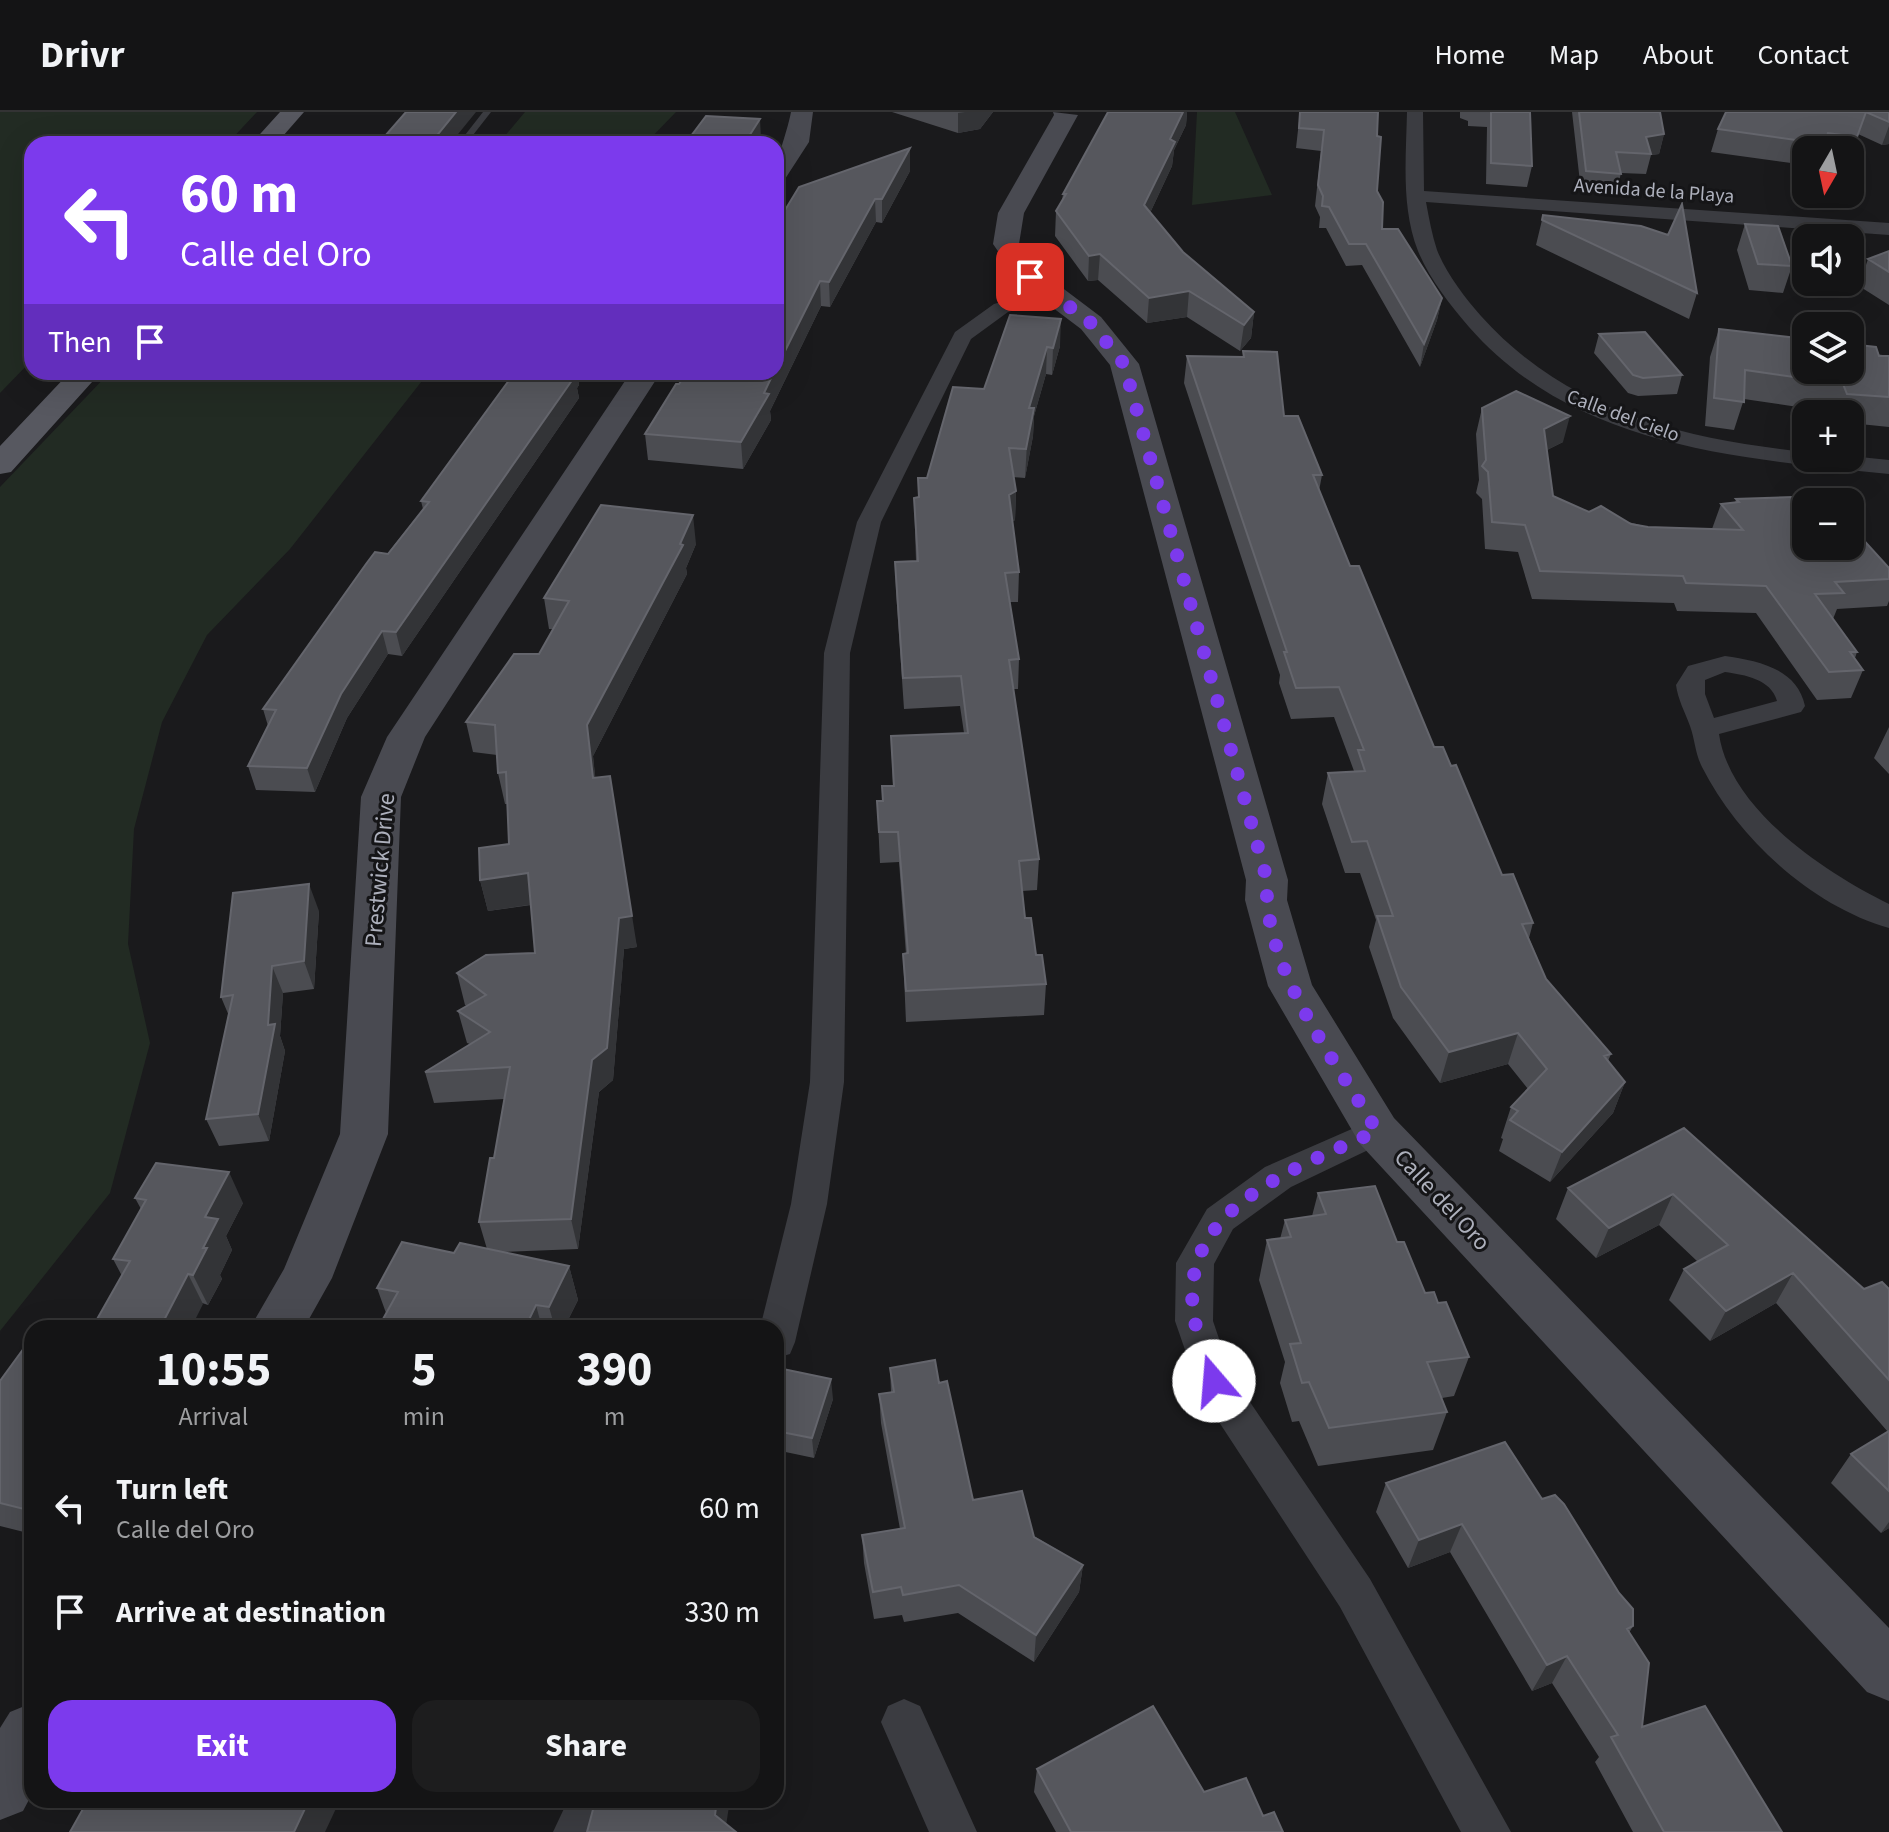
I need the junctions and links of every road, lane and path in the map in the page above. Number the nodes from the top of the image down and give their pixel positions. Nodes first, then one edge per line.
1 (293, 112) edge
2 (487, 112) edge
3 (802, 112) edge
4 (1064, 112) edge
5 (1415, 112) edge
6 (270, 136) edge
7 (468, 136) edge
8 (784, 162) edge
9 (1415, 196) junction
10 (1889, 229) edge
11 (1052, 293) junction
12 (43, 380) edge
13 (79, 380) edge
14 (641, 380) edge
15 (0, 426) edge
16 (0, 465) edge
17 (1889, 467) edge
18 (1705, 729) dead end
19 (1889, 917) edge
20 (1377, 1131) junction
21 (281, 1320) edge
22 (781, 1320) edge
23 (1889, 1671) edge
24 (904, 1722) dead end
25 (24, 1748) edge
26 (0, 1788) edge
27 (589, 1808) edge
28 (577, 1832) edge
29 (953, 1832) edge
30 (1487, 1832) edge

1 - 6 main road
2 - 7 lane
3 - 8 street
4 - 11 street, Calle del Oro
5 - 9 street, Calle del Cielo
9 - 10 street, Avenida de la Playa
9 - 17 street, Calle del Cielo
11 - 20 street, Calle del Oro
11 - 22 street
12 - 15 main road
13 - 16 main road
14 - 21 street, Prestwick Drive
18 - 19 street
20 - 23 street, Calle del Oro
20 - 30 street
24 - 29 street
25 - 26 street
27 - 28 street

